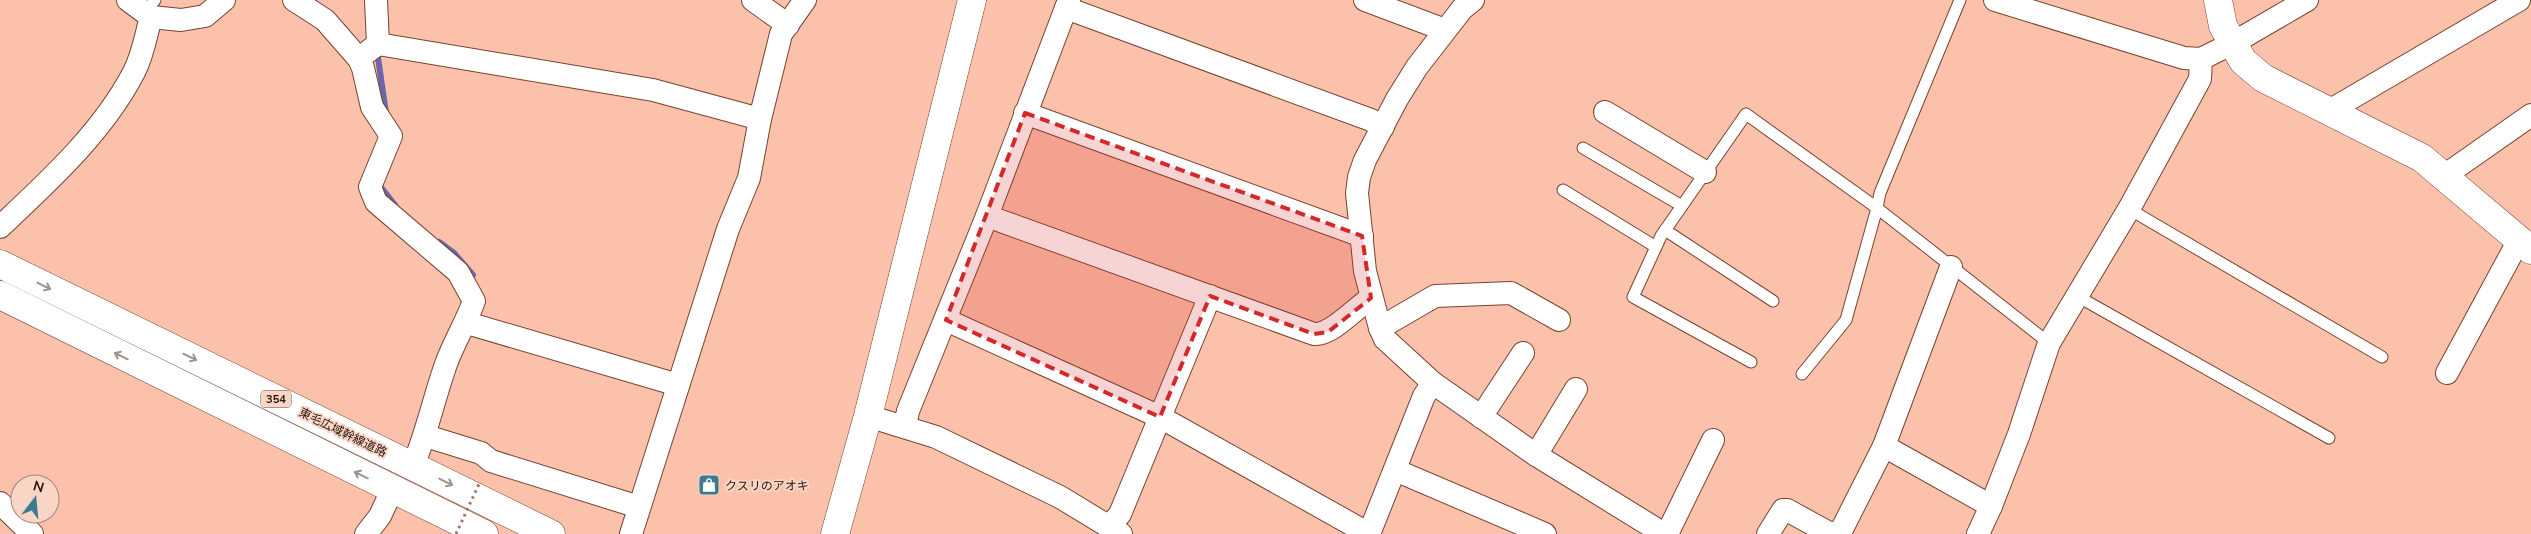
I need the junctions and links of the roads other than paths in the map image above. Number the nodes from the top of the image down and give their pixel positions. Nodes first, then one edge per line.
1 (224, 0) edge
2 (294, 0) edge
3 (376, 0) edge
4 (753, 0) edge
5 (805, 0) edge
6 (972, 0) edge
7 (1365, 0) edge
8 (1473, 0) edge
9 (1960, 0) edge
10 (1995, 0) edge
11 (2218, 0) edge
12 (2307, 0) edge
13 (2519, 0) edge
14 (1068, 4) edge
15 (145, 8) edge
16 (788, 25) junction
17 (1445, 30) junction
18 (2233, 43) junction
19 (378, 44) junction
20 (2201, 58) junction
21 (358, 60) junction
22 (2329, 111) junction
23 (1606, 112) dead end
24 (1025, 113) junction
25 (2531, 115) edge
26 (760, 119) junction
27 (1383, 127) junction
28 (1583, 148) dead end
29 (1705, 172) junction
30 (2444, 176) junction
31 (1562, 190) dead end
32 (1682, 206) junction
33 (1877, 208) junction
34 (2129, 209) junction
35 (987, 216) junction
36 (0, 227) edge
37 (1665, 230) junction
38 (1362, 236) junction
39 (2525, 245) edge
40 (1656, 247) junction
41 (0, 264) edge
42 (1951, 266) junction
43 (0, 295) edge
44 (1210, 296) junction
45 (2077, 296) junction
46 (1370, 298) junction
47 (1773, 301) dead end
48 (946, 320) junction
49 (1560, 320) dead end
50 (467, 323) junction
51 (1380, 328) junction
52 (2049, 343) junction
53 (1523, 353) dead end
54 (2382, 357) dead end
55 (1751, 362) dead end
56 (2447, 373) dead end
57 (1802, 374) dead end
58 (1433, 383) junction
59 (678, 385) junction
60 (1576, 388) dead end
61 (868, 416) junction
62 (1160, 417) junction
63 (1481, 417) junction
64 (904, 426) junction
65 (426, 436) junction
66 (2329, 438) dead end
67 (1713, 440) dead end
68 (1884, 446) junction
69 (1536, 455) junction
70 (413, 466) junction
71 (1395, 470) junction
72 (392, 490) junction
73 (0, 503) edge
74 (1992, 506) junction
75 (639, 507) junction
76 (1115, 531) edge
77 (32, 534) edge
78 (366, 534) edge
79 (484, 534) edge
80 (551, 534) edge
81 (631, 534) edge
82 (835, 534) edge
83 (1369, 534) edge
84 (1544, 534) edge
85 (1665, 534) edge
86 (1768, 534) edge
87 (1978, 534) edge

1 - 15 street
2 - 21 street
3 - 19 street
4 - 16 street
5 - 16 street
6 - 61 main road
7 - 17 street
8 - 17 street
9 - 33 lane
10 - 20 street
11 - 18 main road
12 - 18 street
13 - 22 street
14 - 24 street
14 - 27 street
15 - 36 street
16 - 26 street
17 - 27 street
18 - 20 street
18 - 22 main road
19 - 21 street
19 - 26 street
20 - 34 street
21 - 50 street
22 - 30 main road
23 - 29 street
24 - 35 street
24 - 38 street
25 - 30 street
26 - 59 street
27 - 38 street
28 - 32 lane
29 - 32 lane
29 - 33 lane
30 - 39 main road
31 - 40 lane
32 - 37 lane
33 - 42 lane
33 - 57 lane
34 - 45 street
34 - 54 lane
35 - 44 street
35 - 48 street
37 - 40 lane
37 - 47 lane
38 - 46 street
39 - 56 street
40 - 55 lane
41 -> 70 main road, 東毛広域幹線道路 / 354
42 - 52 lane
42 - 68 street
72 -> 43 main road, 354
44 - 46 street
44 - 62 street
45 - 52 street
45 - 66 lane
46 - 51 street
48 - 62 street
48 - 64 street
49 - 51 street
50 - 59 street
50 - 65 street
51 - 58 street
52 - 74 street
53 - 63 street
58 - 63 street
58 - 71 street
59 - 75 street
60 - 69 street
61 - 64 street
61 - 82 main road
62 - 76 street
62 - 83 street
63 - 69 street
64 - 76 street
65 - 70 street
65 - 75 street
67 - 85 street
68 - 74 street
68 - 86 street
69 - 85 street
70 -> 80 main road, 東毛広域幹線道路 / 354
71 - 83 street
71 - 84 street
72 - 78 street
72 - 79 main road, 354
73 - 77 street
74 - 87 street
75 - 81 street

